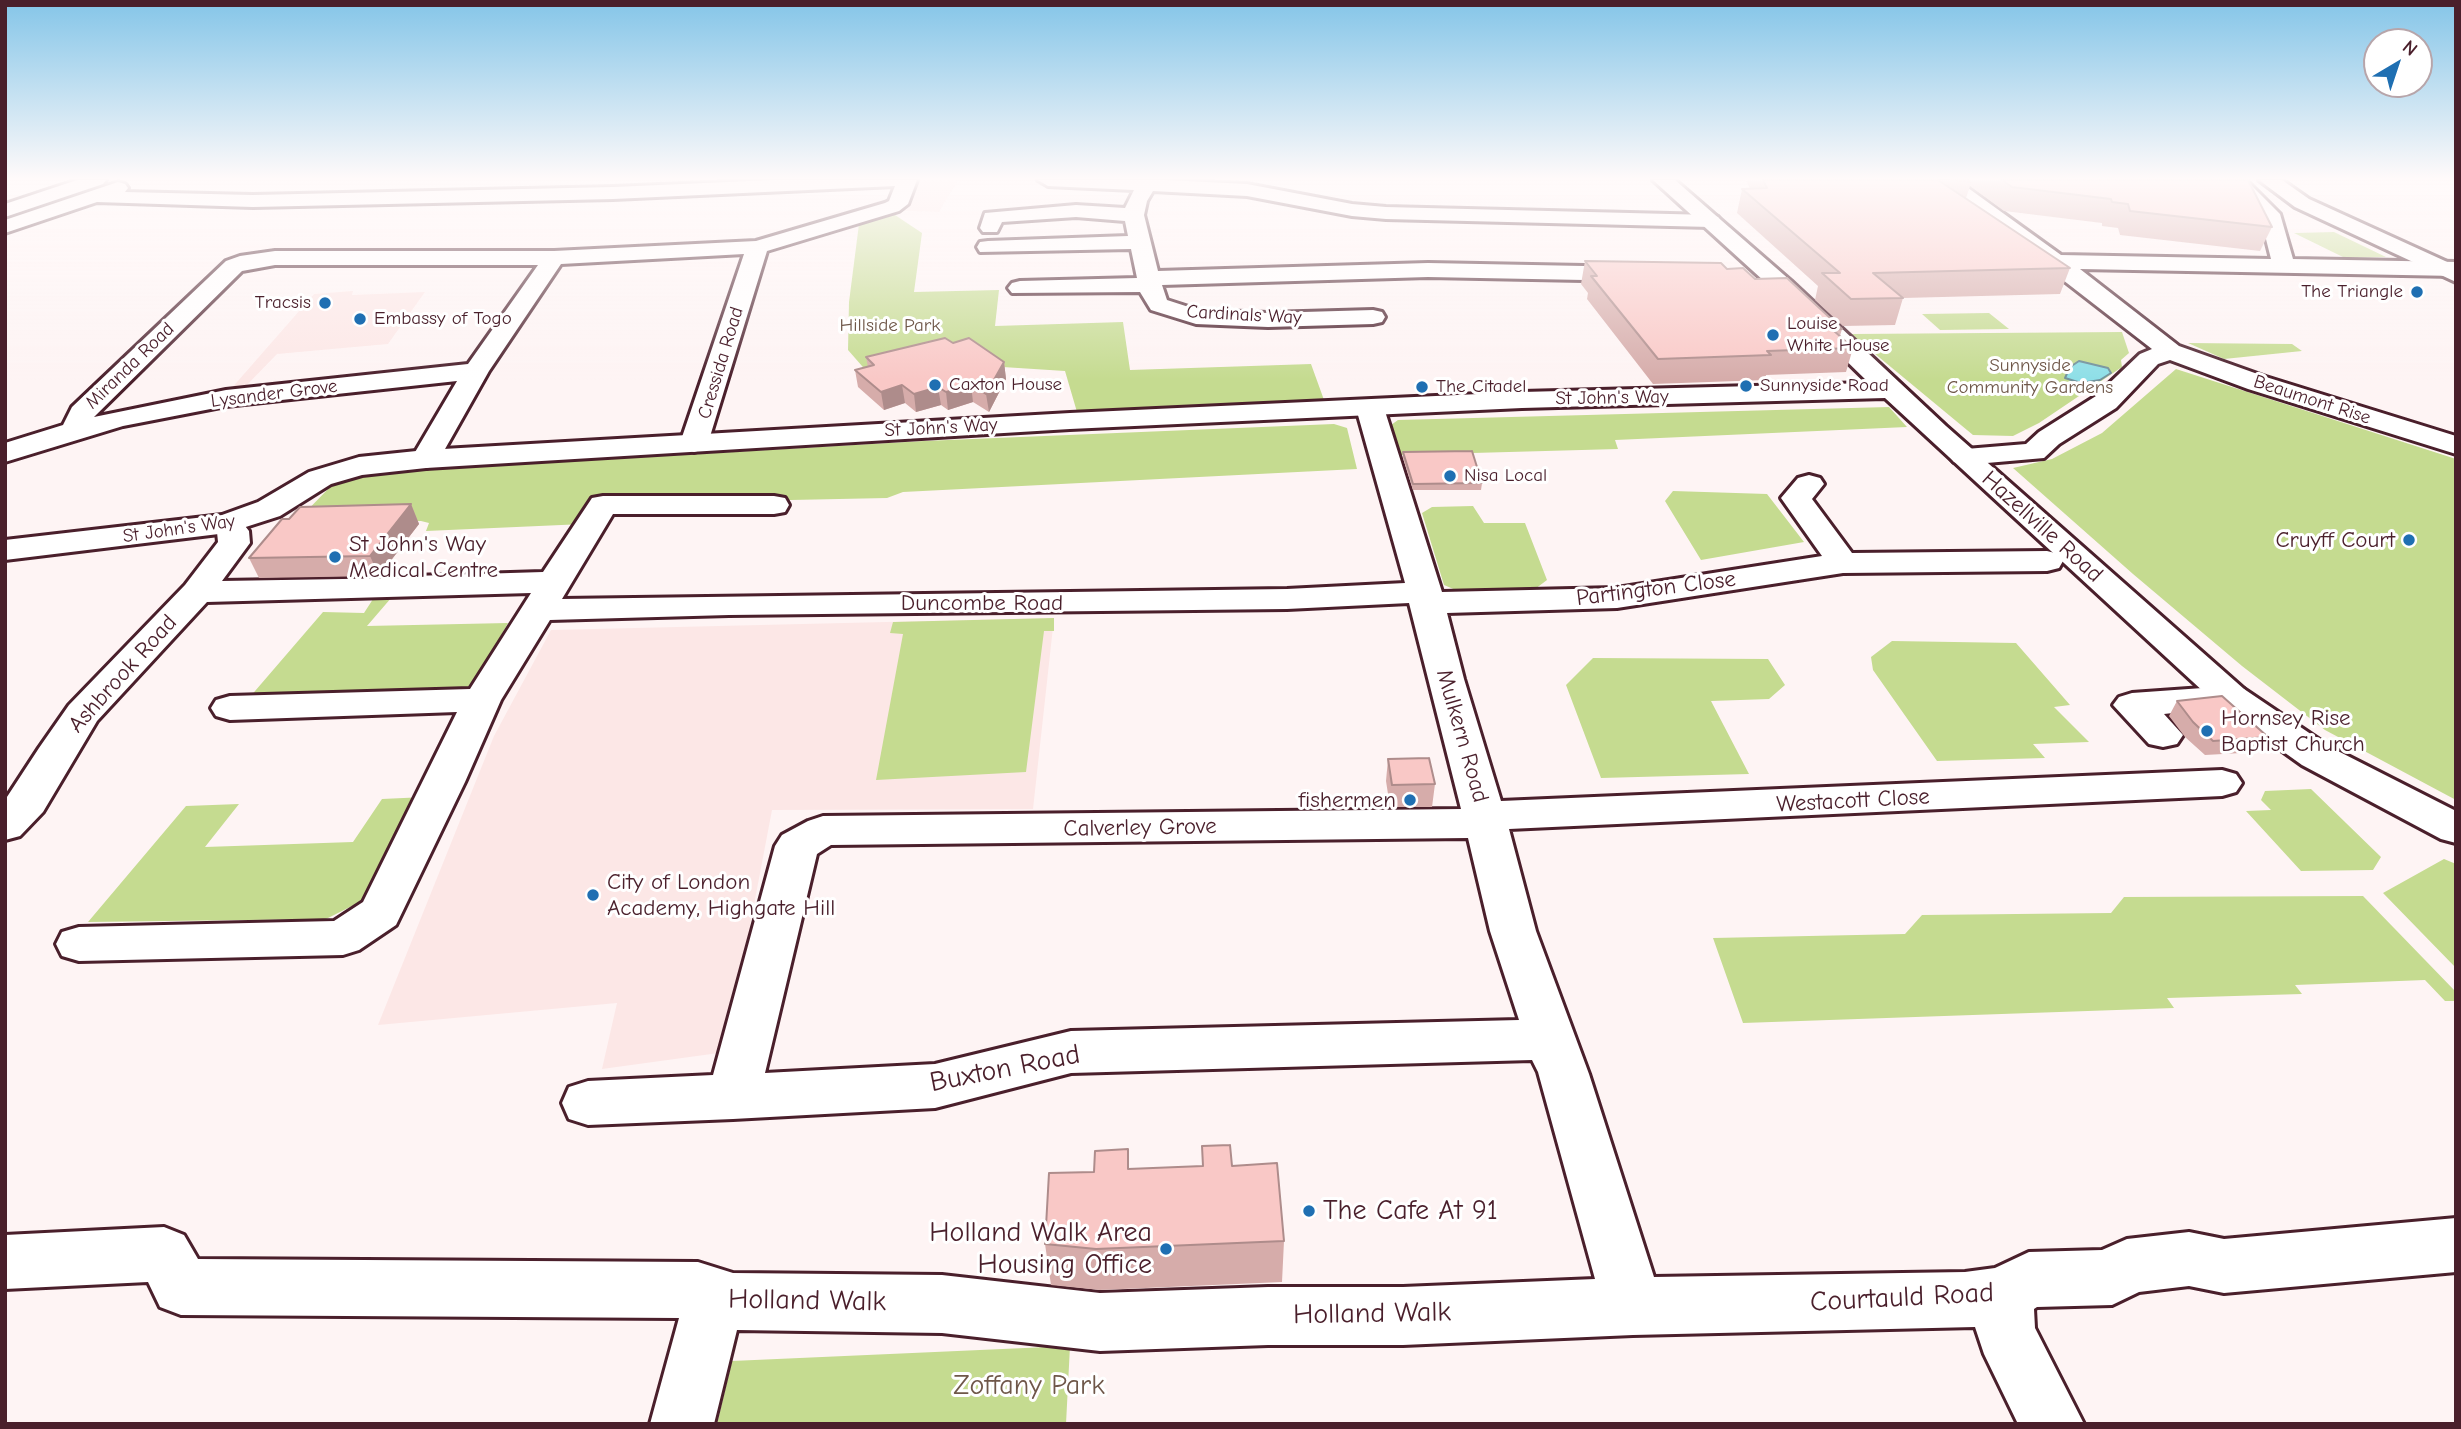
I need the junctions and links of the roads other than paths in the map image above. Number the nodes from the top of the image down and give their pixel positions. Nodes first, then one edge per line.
1 (757, 247) joint
2 (1142, 247) edge
3 (1739, 247) edge
4 (2036, 247) edge
5 (2280, 247) edge
6 (2398, 247) edge
7 (554, 258) junction
8 (2057, 262) junction
9 (2281, 267) junction
10 (2452, 271) edge
11 (1663, 274) edge
12 (1744, 276) edge
13 (1771, 277) junction
14 (1151, 281) junction
15 (1020, 288) dead end
16 (1373, 317) dead end
17 (2170, 351) junction
18 (476, 371) junction
19 (1893, 390) junction
20 (1370, 408) junction
21 (75, 430) junction
22 (694, 443) junction
23 (2456, 445) edge
24 (5, 453) edge
25 (1964, 456) junction
26 (426, 458) junction
27 (1810, 484) dead end
28 (774, 505) dead end
29 (227, 524) junction
30 (5, 550) edge
31 (2047, 561) dead end
32 (1843, 563) junction
33 (197, 592) junction
34 (546, 596) junction
35 (1426, 598) junction
36 (2231, 697) junction
37 (482, 700) junction
38 (230, 708) dead end
39 (2163, 735) dead end
40 (2222, 783) dead end
41 (1485, 820) junction
42 (5, 826) edge
43 (2456, 829) edge
44 (79, 944) dead end
45 (1557, 1059) junction
46 (733, 1097) junction
47 (588, 1103) dead end
48 (2456, 1245) edge
49 (5, 1262) edge
50 (2004, 1295) junction
51 (714, 1301) junction
52 (1633, 1306) junction
53 (682, 1424) edge
54 (2052, 1424) edge

1 - 7 main road
1 - 22 main road, Cressida Road
2 - 14 main road, Cardinals Way
3 - 13 main road, Hazellville Road
4 - 8 main road
5 - 9 main road
6 - 10 main road
7 - 18 main road
7 - 21 main road, Miranda Road
8 - 9 main road
8 - 17 main road
9 - 10 main road
11 - 14 main road
12 - 13 main road
13 - 19 main road, Hazellville Road
14 - 15 main road
14 - 16 main road, Cardinals Way
17 - 23 main road, Beaumont Rise
17 - 25 main road
18 - 21 main road, Lysander Grove
18 - 26 main road
19 - 20 main road, St John's Way
19 - 25 main road, Hazellville Road
20 - 22 main road, St John's Way
20 - 35 main road, Mulkern Road
21 - 24 main road, Miranda Road
22 - 26 main road, St John's Way
25 - 36 main road, Hazellville Road
26 - 29 main road, St John's Way
27 - 32 main road
28 - 34 main road
29 - 30 main road, St John's Way
29 - 33 main road, Ashbrook Road
31 - 32 main road, Partington Close
32 - 35 main road, Partington Close
33 - 34 main road, Duncombe Road
33 - 42 main road, Ashbrook Road
34 - 35 main road, Duncombe Road
34 - 37 main road
35 - 41 main road, Mulkern Road
36 - 39 main road
36 - 43 main road, Hazellville Road
37 - 38 main road
37 - 44 main road
40 - 41 main road, Westacott Close
41 - 45 main road, Mulkern Road
41 - 46 main road, Calverley Grove
45 - 46 main road, Buxton Road
45 - 52 main road, Mulkern Road
46 - 47 main road, Buxton Road
48 - 50 main road, Courtauld Road
49 - 51 main road, Holland Walk
50 - 52 main road, Courtauld Road
50 - 54 main road
51 - 52 main road, Holland Walk
51 - 53 main road

